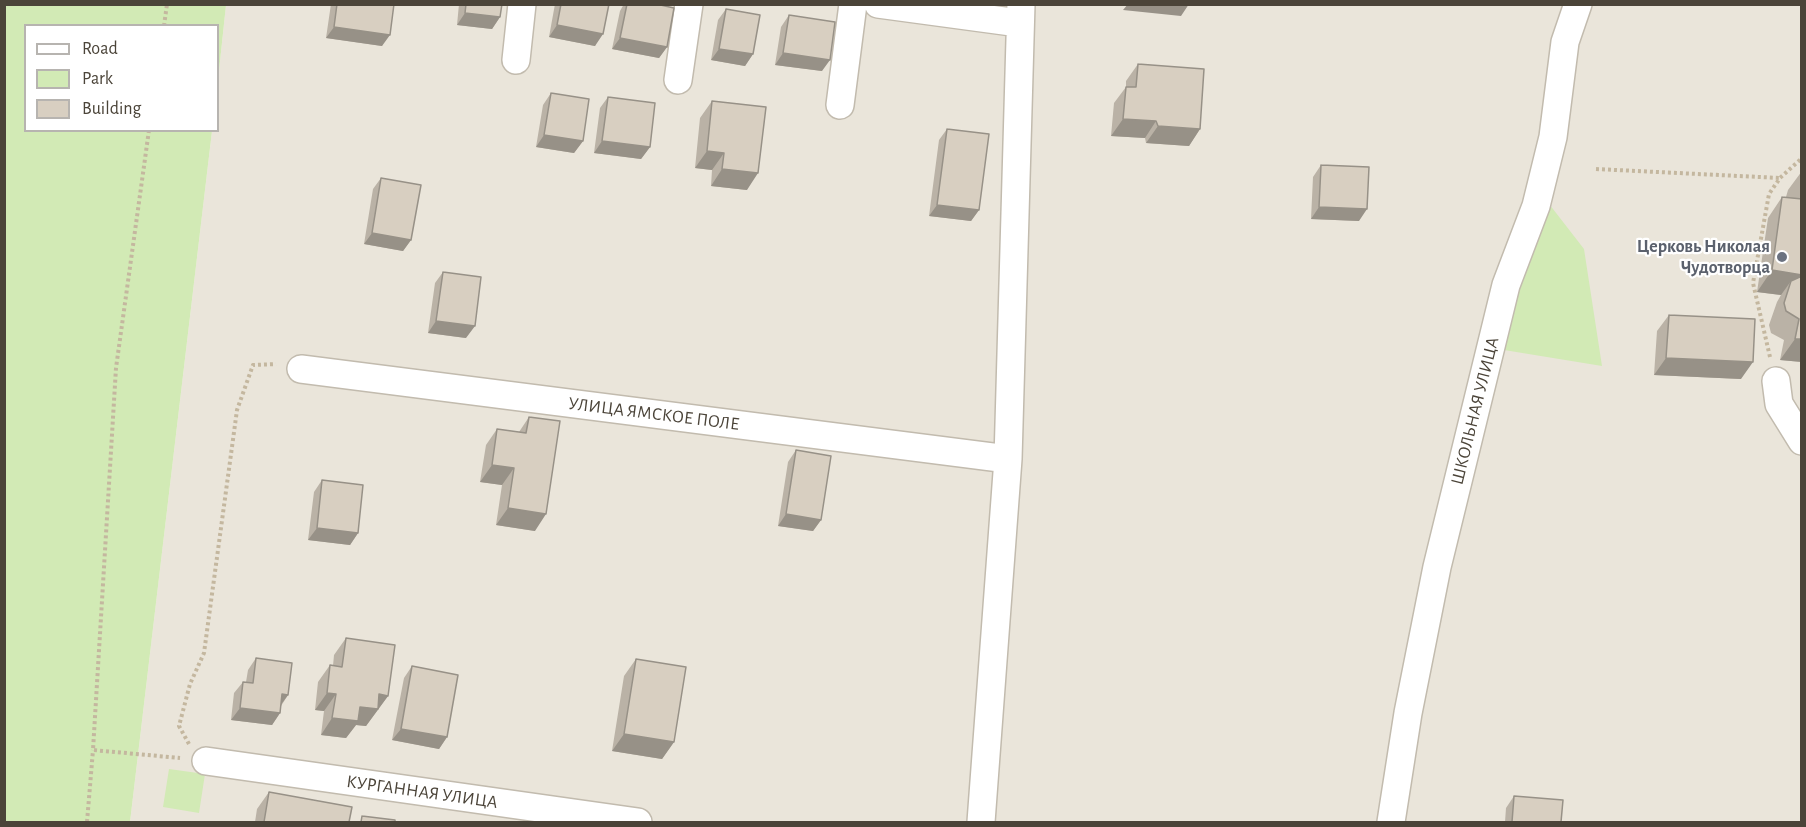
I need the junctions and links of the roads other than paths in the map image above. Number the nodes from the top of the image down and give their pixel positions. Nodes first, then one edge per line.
1 (522, 4) edge
2 (689, 4) edge
3 (853, 4) edge
4 (878, 4) edge
5 (1578, 4) edge
6 (1020, 14) edge
7 (516, 60) dead end
8 (678, 80) dead end
9 (840, 105) dead end
10 (301, 369) road end
11 (1773, 371) road end
12 (1802, 441) edge
13 (1008, 459) junction
14 (206, 761) road end
15 (579, 819) edge
16 (638, 822) edge
17 (981, 822) edge
18 (1391, 822) edge

1 - 7 street
2 - 8 street
3 - 9 street
4 - 6 street
5 - 18 street, ШКОЛЬНАЯ УЛИЦА
6 - 13 street
10 - 13 street, УЛИЦА ЯМСКОЕ ПОЛЕ
11 - 12 street
13 - 17 street
14 - 15 street, КУРГАННАЯ УЛИЦА
15 - 16 street, КУРГАННАЯ УЛИЦА

